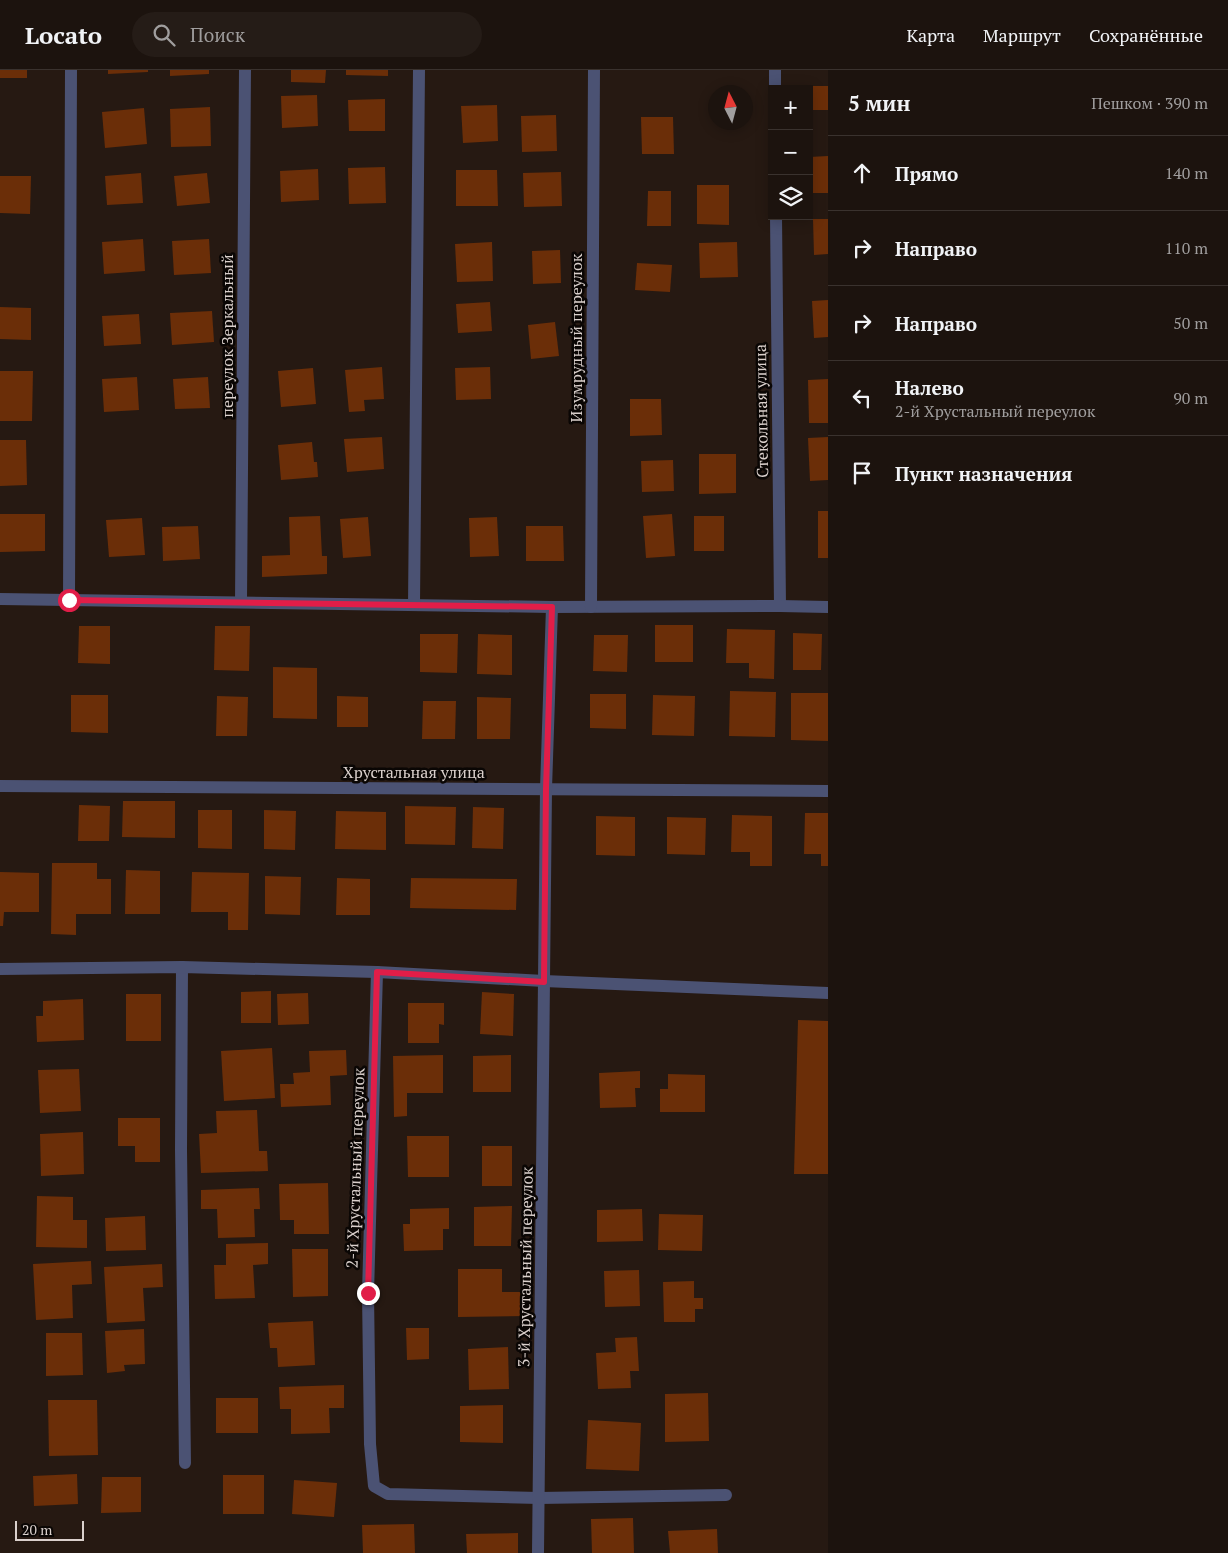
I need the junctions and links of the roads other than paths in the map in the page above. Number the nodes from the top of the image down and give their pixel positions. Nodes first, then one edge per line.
1 (70, 70) edge
2 (246, 70) edge
3 (418, 70) edge
4 (594, 70) edge
5 (775, 70) edge
6 (775, 85) edge
7 (776, 220) edge
8 (0, 599) edge
9 (69, 600) junction
10 (241, 602) junction
11 (414, 605) junction
12 (780, 606) junction
13 (552, 607) junction
14 (591, 607) junction
15 (828, 607) edge
16 (0, 786) edge
17 (546, 789) junction
18 (828, 791) edge
19 (182, 967) junction
20 (0, 969) edge
21 (377, 972) junction
22 (544, 982) junction
23 (828, 993) edge
24 (184, 1463) dead end
25 (726, 1495) dead end
26 (539, 1498) junction
27 (538, 1553) edge

1 - 9 street
2 - 10 street, переулок Зеркальный
3 - 11 street
4 - 14 street, Изумрудный переулок
5 - 6 street
7 - 12 street, Стекольная улица
8 - 9 street
9 - 10 street
10 - 11 street
11 - 13 street
12 - 14 street
12 - 15 street
13 - 14 street
13 - 17 street, 3-й Хрустальный переулок
16 - 17 street, Хрустальная улица
17 - 18 street, Хрустальная улица
17 - 22 street, 3-й Хрустальный переулок
19 - 20 street
19 - 21 street
19 - 24 street
21 - 22 street
21 - 26 street, 2-й Хрустальный переулок
22 - 23 street
22 - 26 street, 3-й Хрустальный переулок
25 - 26 street
26 - 27 street, 3-й Хрустальный переулок

